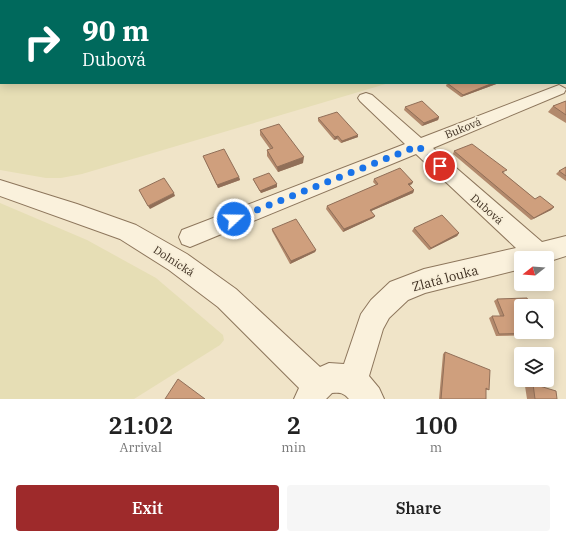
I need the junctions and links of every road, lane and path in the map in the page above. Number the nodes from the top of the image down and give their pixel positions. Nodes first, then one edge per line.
1 (558, 90) dead end
2 (366, 98) dead end
3 (418, 146) junction
4 (0, 188) edge
5 (190, 237) dead end
6 (566, 246) edge
7 (521, 251) edge
8 (548, 251) edge
9 (514, 260) edge
10 (361, 390) edge
11 (314, 392) edge

1 - 3 street, Buková
2 - 3 street, Dubová
3 - 5 street, Buková
3 - 7 street, Dubová
4 - 11 street, Dolnická
6 - 8 street, Zlatá louka
9 - 10 street, Zlatá louka
10 - 11 street

